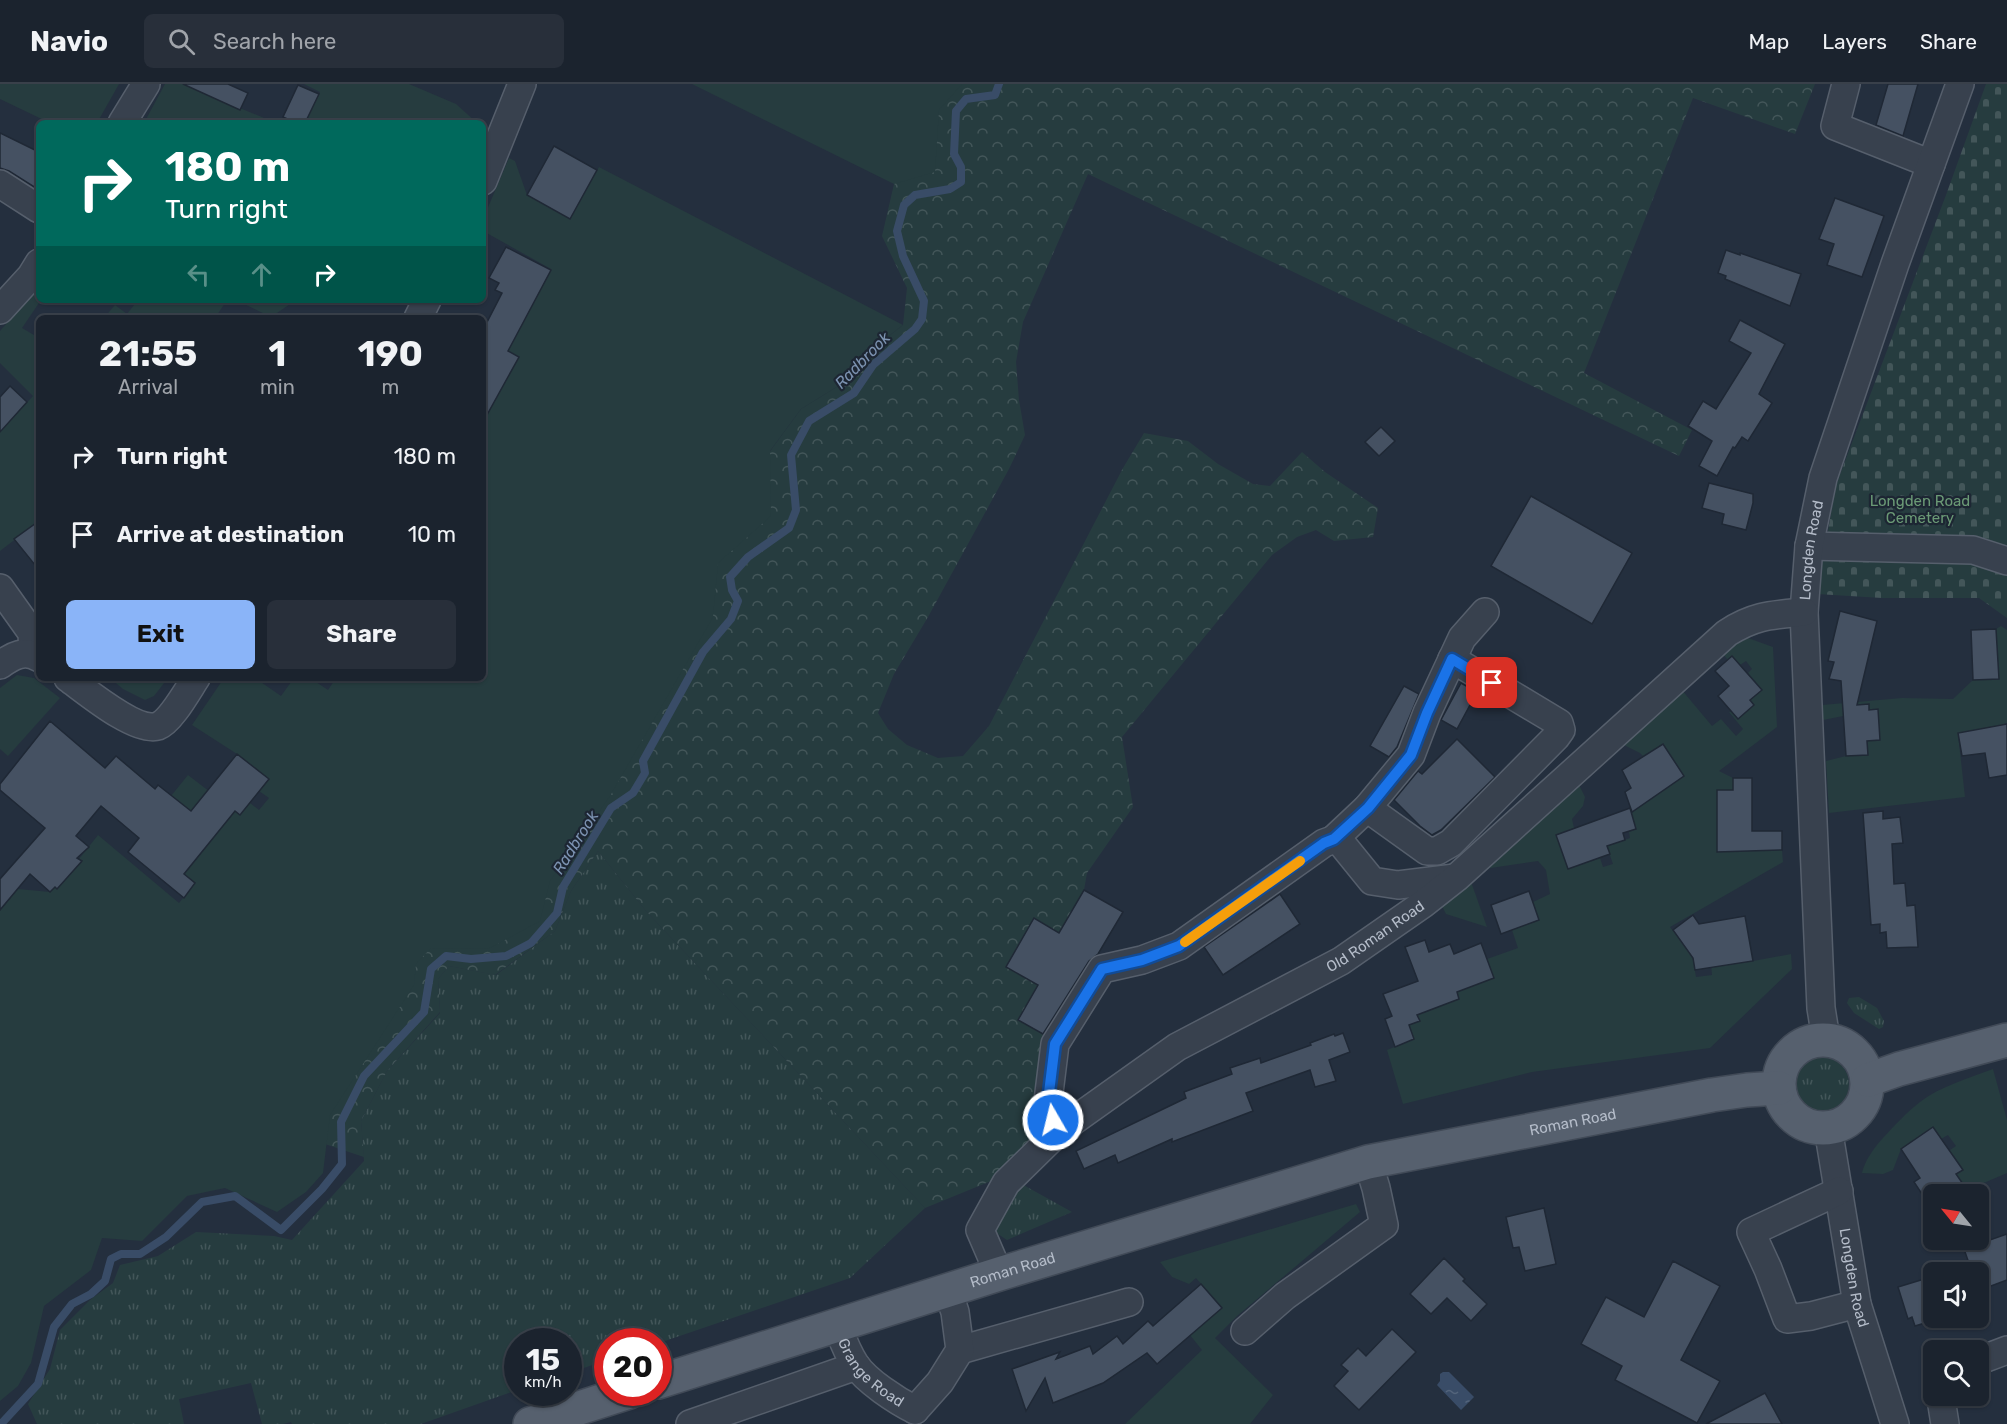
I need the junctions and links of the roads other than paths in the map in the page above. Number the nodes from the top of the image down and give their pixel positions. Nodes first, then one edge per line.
1 (146, 84) edge
2 (522, 84) edge
3 (1846, 84) edge
4 (1960, 84) edge
5 (124, 120) edge
6 (1930, 164) junction
7 (486, 174) edge
8 (0, 184) edge
9 (36, 207) edge
10 (36, 268) edge
11 (0, 310) edge
12 (1809, 546) junction
13 (2007, 561) edge
14 (0, 588) edge
15 (1485, 612) dead end
16 (1804, 612) junction
17 (36, 656) edge
18 (1452, 659) junction
19 (0, 665) edge
20 (72, 681) edge
21 (194, 681) edge
22 (1368, 808) junction
23 (1334, 839) junction
24 (1456, 878) junction
25 (1826, 1039) junction
26 (2007, 1040) edge
27 (1868, 1080) junction
28 (1779, 1088) junction
29 (1828, 1128) junction
30 (1059, 1131) junction
31 (1368, 1162) junction
32 (1839, 1191) junction
33 (999, 1274) junction
34 (948, 1291) junction
35 (1129, 1302) dead end
36 (1857, 1304) junction
37 (837, 1325) junction
38 (1245, 1331) dead end
39 (960, 1350) junction
40 (2007, 1350) edge
41 (1989, 1357) edge
42 (856, 1366) junction
43 (672, 1378) edge
44 (594, 1403) edge
45 (1943, 1406) edge
46 (916, 1417) edge
47 (530, 1424) edge
48 (690, 1424) edge
49 (1895, 1424) edge
50 (1945, 1424) edge

1 - 5 street
2 - 7 street
3 - 6 street
4 - 6 street, Longden Road
6 - 12 street, Longden Road
8 - 9 street
10 - 11 street
12 - 13 street
12 - 16 street, Longden Road
14 - 17 street
15 - 18 street
16 - 24 street, Old Roman Road
16 - 25 street, Longden Road
17 - 19 street
18 - 22 street
18 - 22 street
20 - 21 street
22 - 23 street
23 - 24 street
23 - 30 street
24 - 30 street, Old Roman Road
25 - 27 main road
25 - 28 main road
26 - 27 main road
27 - 29 main road
28 - 29 main road
28 - 31 main road, Roman Road
29 - 32 street, Longden Road
30 - 33 street, Old Roman Road
31 - 33 main road, Roman Road
31 - 38 street
32 - 36 street, Longden Road
32 - 36 street
33 - 34 main road, Roman Road
34 - 37 main road, Roman Road
34 - 39 street
35 - 39 street
36 - 49 street, Longden Road
37 - 42 street, Grange Road
37 - 43 main road, Roman Road
39 - 46 street, Grange Road
40 - 41 street
42 - 46 street, Grange Road
42 - 48 street
44 - 47 main road
45 - 50 street

